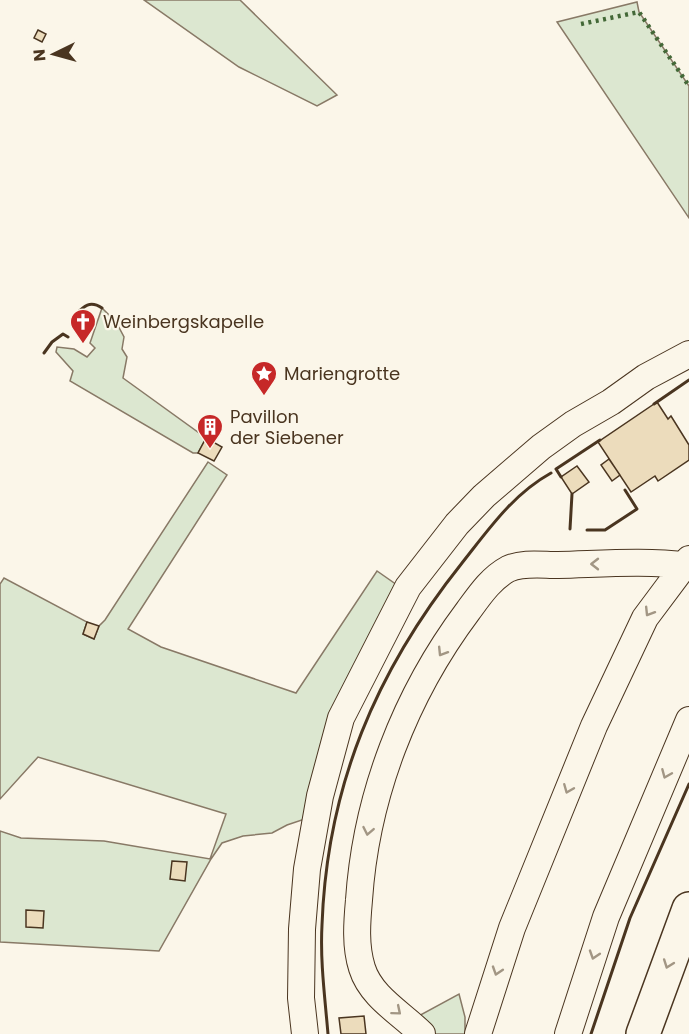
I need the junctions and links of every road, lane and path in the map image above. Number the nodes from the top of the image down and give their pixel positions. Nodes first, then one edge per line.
1 (689, 354) edge
2 (688, 564) edge
3 (689, 720) edge
4 (689, 909) edge
5 (305, 1034) edge
6 (422, 1034) edge
7 (478, 1034) edge
8 (568, 1034) edge
9 (643, 1034) edge

1 - 5 lane
2 -> 6 lane
2 -> 7 lane
3 -> 8 lane
4 -> 9 highway

